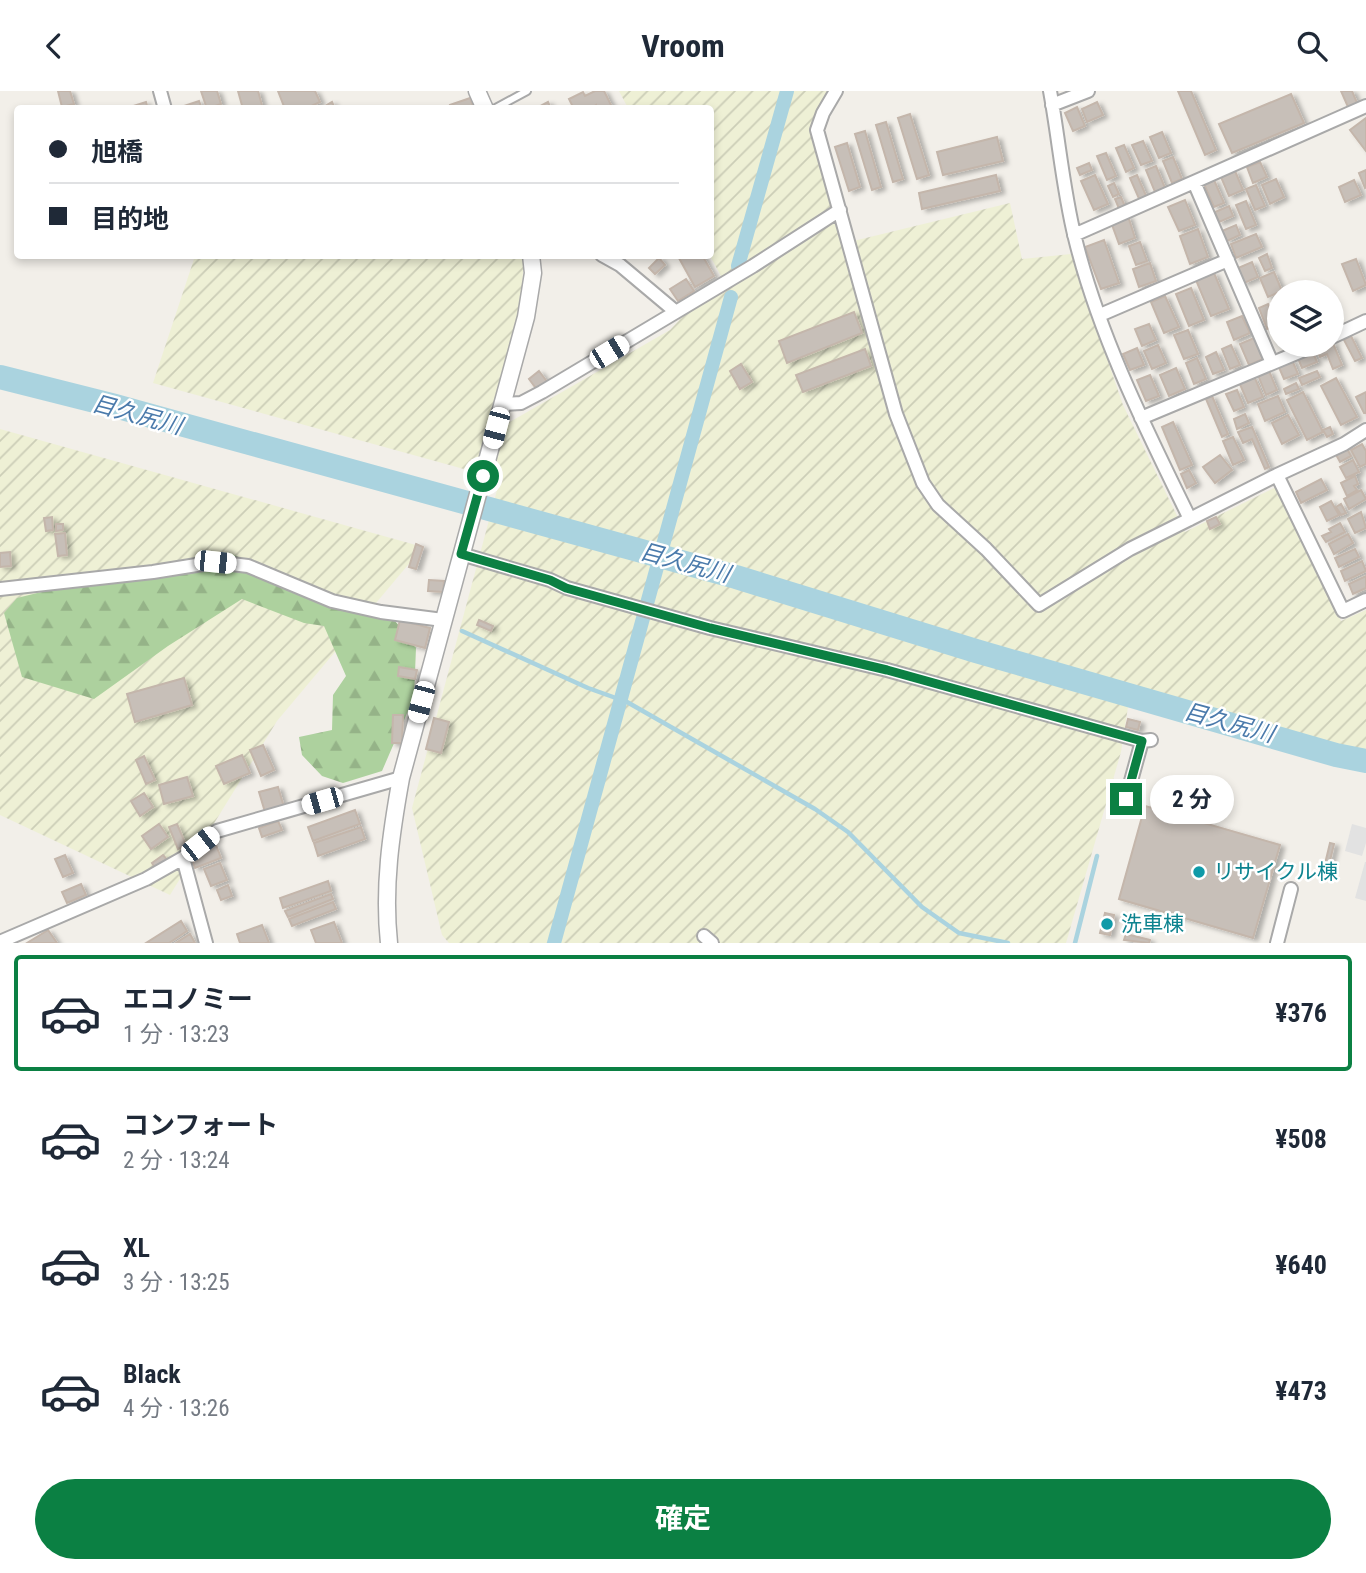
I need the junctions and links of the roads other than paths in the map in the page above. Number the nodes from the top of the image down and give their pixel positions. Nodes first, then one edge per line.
1 (527, 91) edge
2 (836, 91) edge
3 (1050, 91) edge
4 (1088, 91) edge
5 (501, 105) edge
6 (1052, 105) junction
7 (1366, 106) edge
8 (1194, 182) junction
9 (840, 210) junction
10 (1074, 235) junction
11 (531, 259) edge
12 (609, 259) edge
13 (1228, 260) junction
14 (676, 312) junction
15 (1100, 315) junction
16 (1366, 321) edge
17 (1344, 331) edge
18 (1286, 357) edge
19 (1272, 363) junction
20 (502, 404) junction
21 (1141, 418) junction
22 (1366, 430) edge
23 (1277, 475) junction
24 (1191, 519) junction
25 (461, 552) junction
26 (0, 589) edge
27 (1366, 600) edge
28 (443, 620) junction
29 (401, 778) junction
30 (1126, 799) dead end
31 (183, 858) junction
32 (1291, 889) dead end
33 (2, 940) edge
34 (206, 943) edge
35 (389, 943) edge
36 (1277, 943) edge

1 - 5 lane
2 - 9 street
3 - 6 street
4 - 6 street
6 - 10 street
7 - 8 street
8 - 10 street
8 - 13 street
9 - 14 street
9 - 24 street
10 - 15 street
11 - 20 street
12 - 14 street
13 - 15 street
13 - 19 street
14 - 20 street
15 - 21 street
16 - 17 street
18 - 19 street
19 - 21 street
20 - 25 street
21 - 24 street
22 - 23 street
23 - 24 street
23 - 27 street
25 - 28 street
25 - 30 street
26 - 28 street
28 - 29 street
29 - 31 street
29 - 35 street
31 - 33 street
31 - 34 street
32 - 36 street

